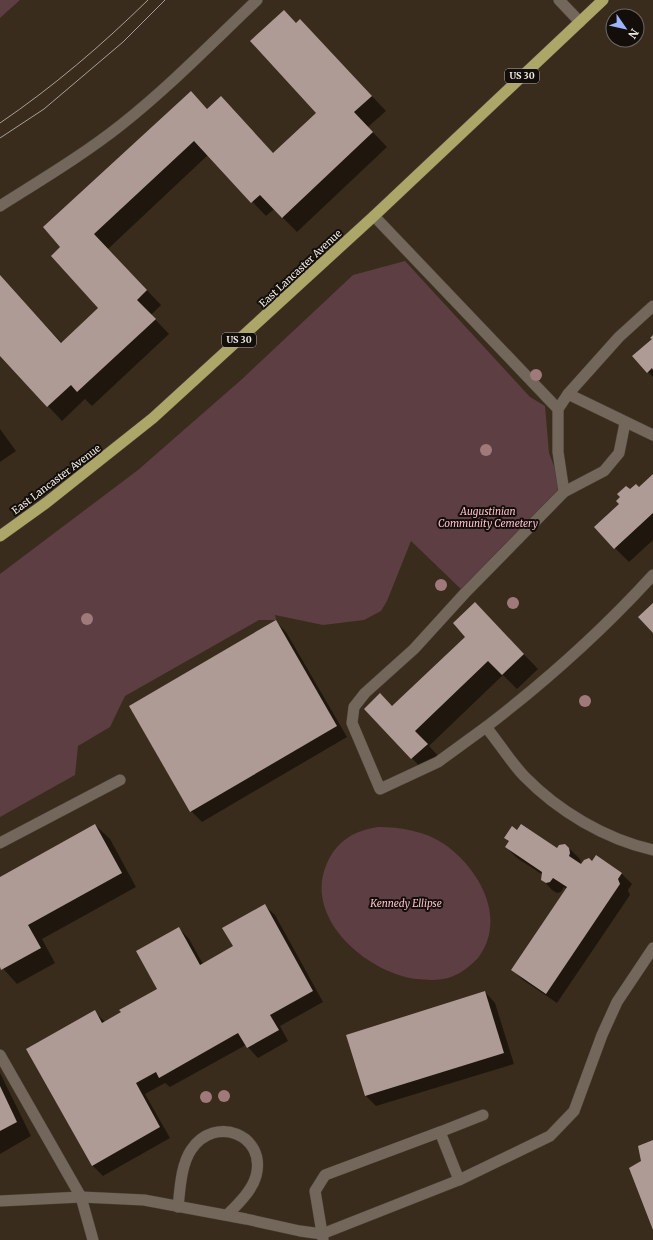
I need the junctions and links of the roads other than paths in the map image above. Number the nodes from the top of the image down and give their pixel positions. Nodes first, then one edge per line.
1 (257, 0) edge
2 (559, 0) edge
3 (603, 0) edge
4 (580, 22) junction
5 (0, 206) edge
6 (374, 216) junction
7 (653, 306) edge
8 (568, 394) junction
9 (558, 409) junction
10 (625, 422) junction
11 (653, 435) edge
12 (564, 492) junction
13 (0, 536) edge
14 (653, 575) edge
15 (486, 727) junction
16 (120, 780) dead end
17 (0, 843) edge
18 (653, 850) edge
19 (653, 948) edge
20 (0, 1055) edge
21 (483, 1115) dead end
22 (440, 1132) junction
23 (460, 1180) junction
24 (81, 1197) junction
25 (0, 1201) edge
26 (178, 1206) junction
27 (227, 1215) junction
28 (323, 1237) edge
29 (93, 1240) edge

1 - 5 lane
2 - 4 lane
3 - 4 highway, East Lancaster Avenue / US 30
4 - 6 highway, East Lancaster Avenue / US 30
6 - 9 lane
6 - 13 highway, East Lancaster Avenue / US 30
7 - 8 lane
8 - 9 lane
8 - 10 lane
9 - 12 lane
10 - 11 lane
10 - 12 lane
12 - 15 lane
14 - 15 lane
15 - 18 lane
16 - 17 lane
19 - 23 lane
20 - 24 lane
21 - 22 lane
22 - 23 lane
22 - 28 lane
23 - 28 lane
24 - 25 lane
24 - 26 lane
24 - 29 lane
26 - 27 lane
26 - 27 lane
27 - 28 lane

